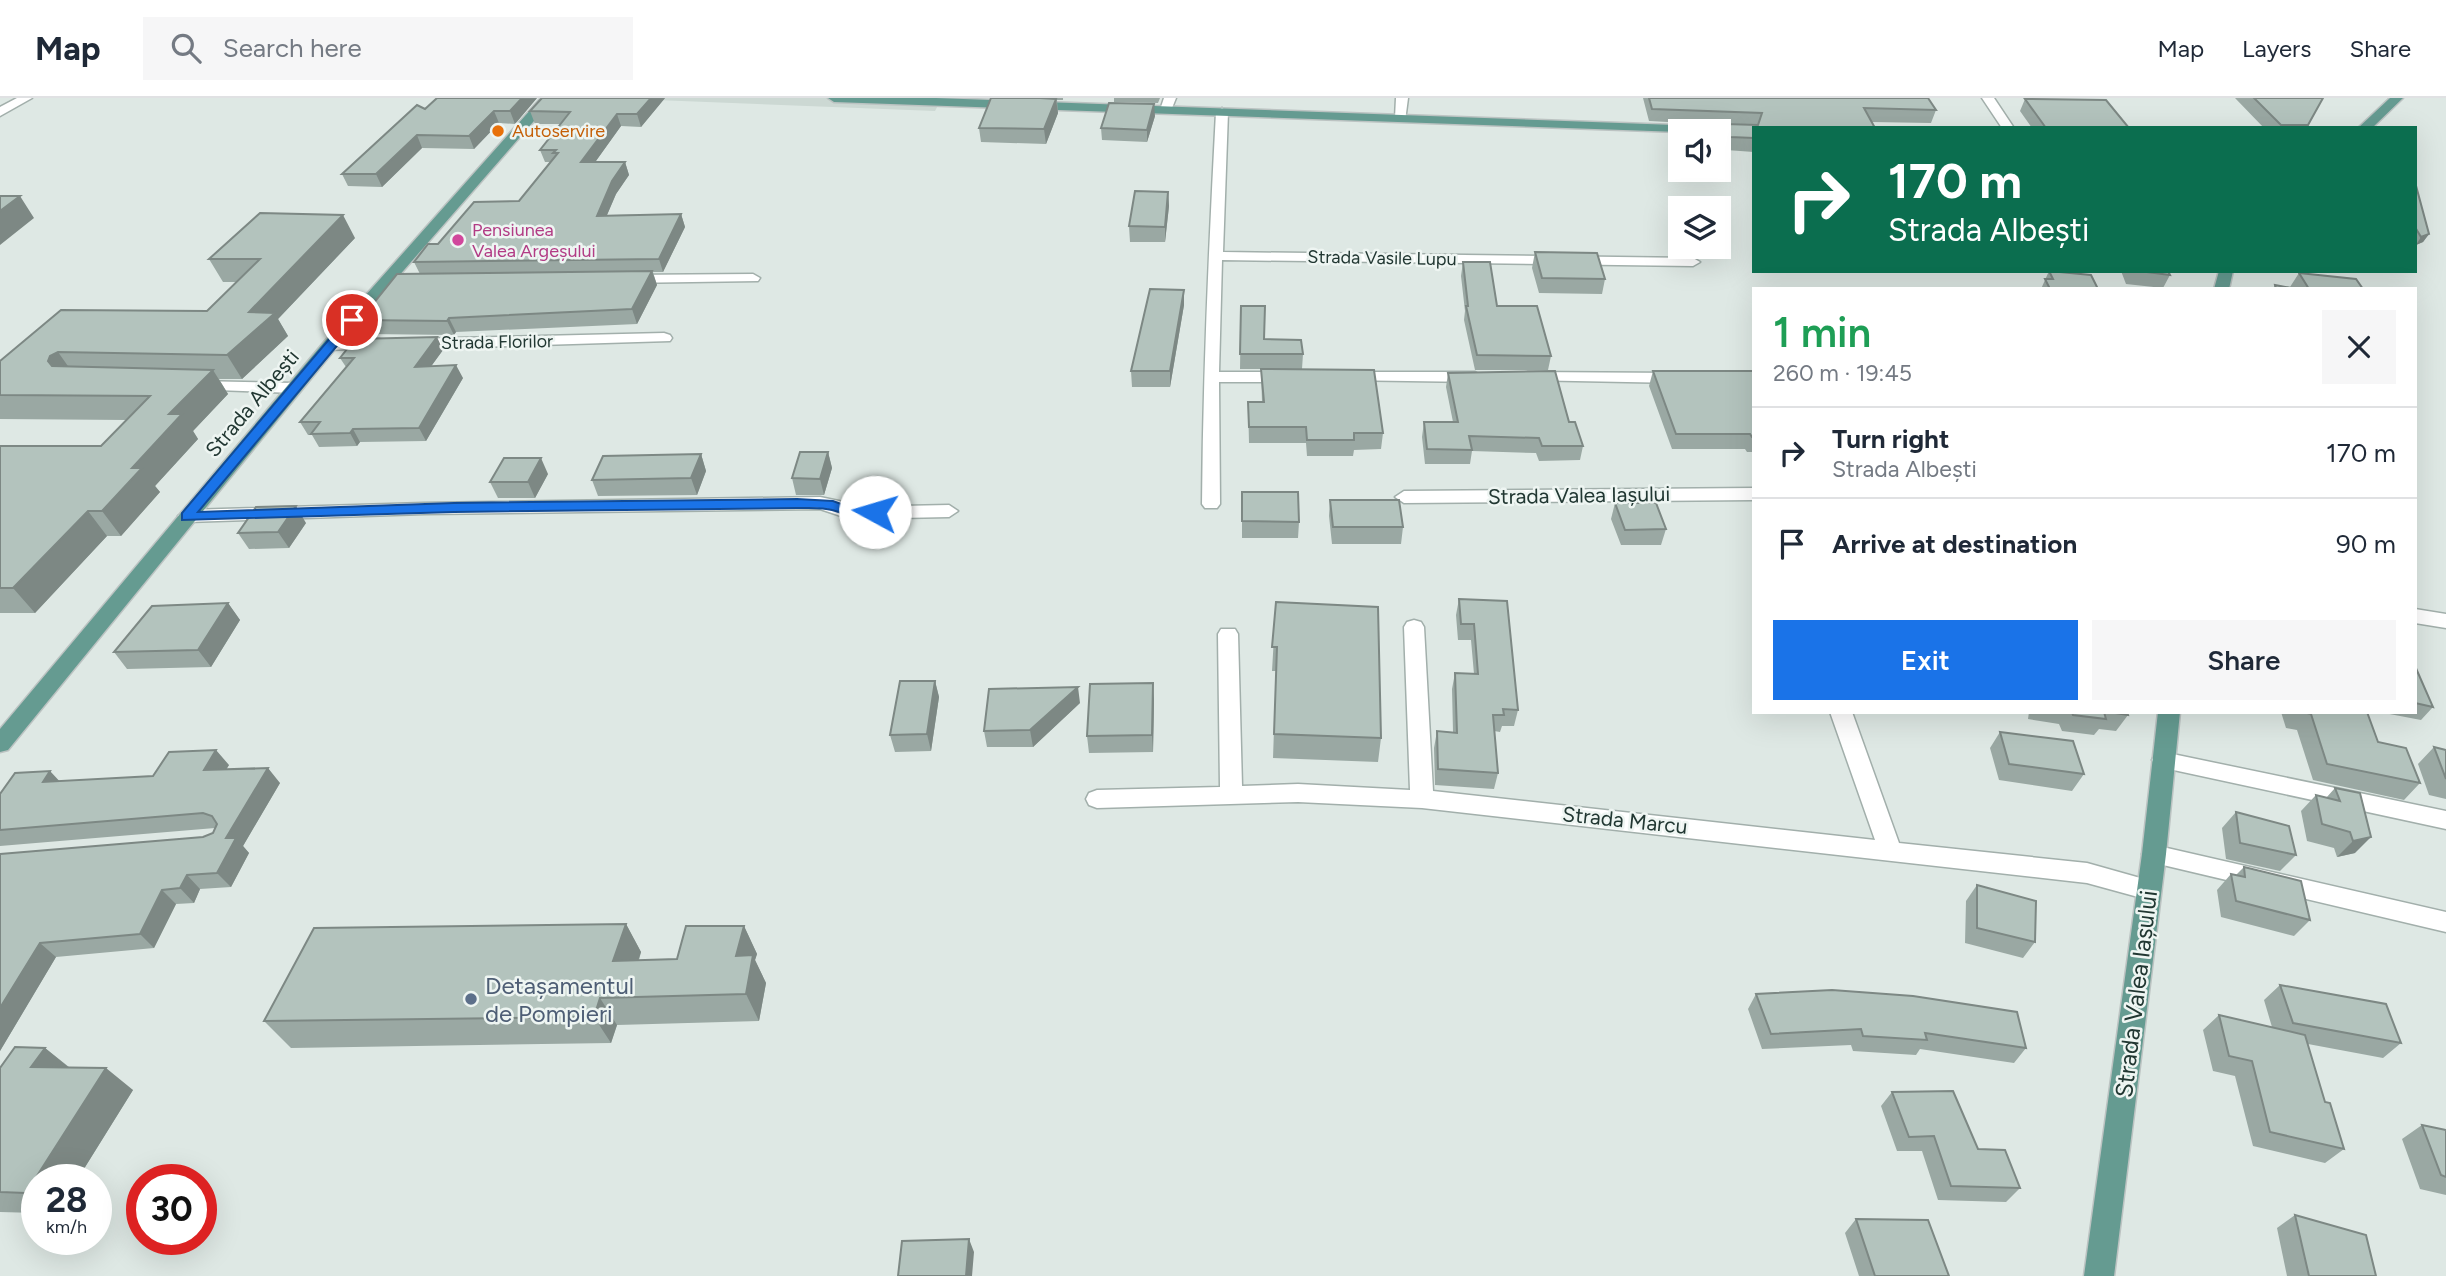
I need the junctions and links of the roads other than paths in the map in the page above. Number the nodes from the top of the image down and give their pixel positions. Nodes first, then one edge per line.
1 (26, 98) edge
2 (548, 98) edge
3 (834, 98) edge
4 (1402, 98) edge
5 (1988, 98) edge
6 (2397, 98) edge
7 (948, 100) edge
8 (1168, 104) edge
9 (0, 112) edge
10 (1222, 112) junction
11 (1401, 118) junction
12 (2007, 126) edge
13 (2366, 126) edge
14 (1752, 131) edge
15 (1214, 256) junction
16 (1693, 262) dead end
17 (753, 278) dead end
18 (617, 279) edge
19 (384, 282) junction
20 (412, 282) edge
21 (664, 338) dead end
22 (330, 345) junction
23 (1211, 377) junction
24 (1308, 377) edge
25 (1336, 377) edge
26 (1489, 377) edge
27 (1517, 377) edge
28 (1698, 378) edge
29 (185, 386) edge
30 (294, 388) junction
31 (1752, 494) edge
32 (1404, 497) dead end
33 (1211, 504) dead end
34 (949, 511) dead end
35 (187, 516) junction
36 (2417, 616) edge
37 (2446, 621) edge
38 (1414, 626) dead end
39 (1228, 634) dead end
40 (1842, 714) edge
41 (2169, 714) edge
42 (0, 744) edge
43 (2163, 760) junction
44 (1231, 794) junction
45 (1097, 799) dead end
46 (1422, 799) junction
47 (2446, 820) edge
48 (1891, 850) junction
49 (2154, 854) junction
50 (2149, 890) junction
51 (2446, 922) edge
52 (2099, 1276) edge

1 - 9 street
2 - 19 main road, Strada Albești
3 - 7 main road
4 - 11 street
5 - 12 street
6 - 13 main road
7 - 8 main road
8 - 10 main road
10 - 11 main road
10 - 15 street
11 - 14 main road
15 - 16 street, Strada Vasile Lupu
15 - 23 street
17 - 18 street
19 - 20 street
19 - 22 main road, Strada Albești
21 - 22 street, Strada Florilor
22 - 30 main road, Strada Albești
23 - 24 street
23 - 33 street
25 - 26 street
27 - 28 street
29 - 30 street
30 - 35 main road, Strada Albești
31 - 32 street, Strada Valea Iașului
34 - 35 street
35 - 42 main road, Strada Albești
36 - 37 street
38 - 46 street
39 - 44 street
40 - 48 street
41 - 43 main road, Strada Valea Iașului
43 - 47 street
43 - 49 main road, Strada Valea Iașului
44 - 45 street, Strada Marcu
44 - 46 street, Strada Marcu
46 - 48 street, Strada Marcu
48 - 50 street, Strada Marcu
49 - 50 main road, Strada Valea Iașului
49 - 51 street
50 - 52 main road, Strada Valea Iașului

